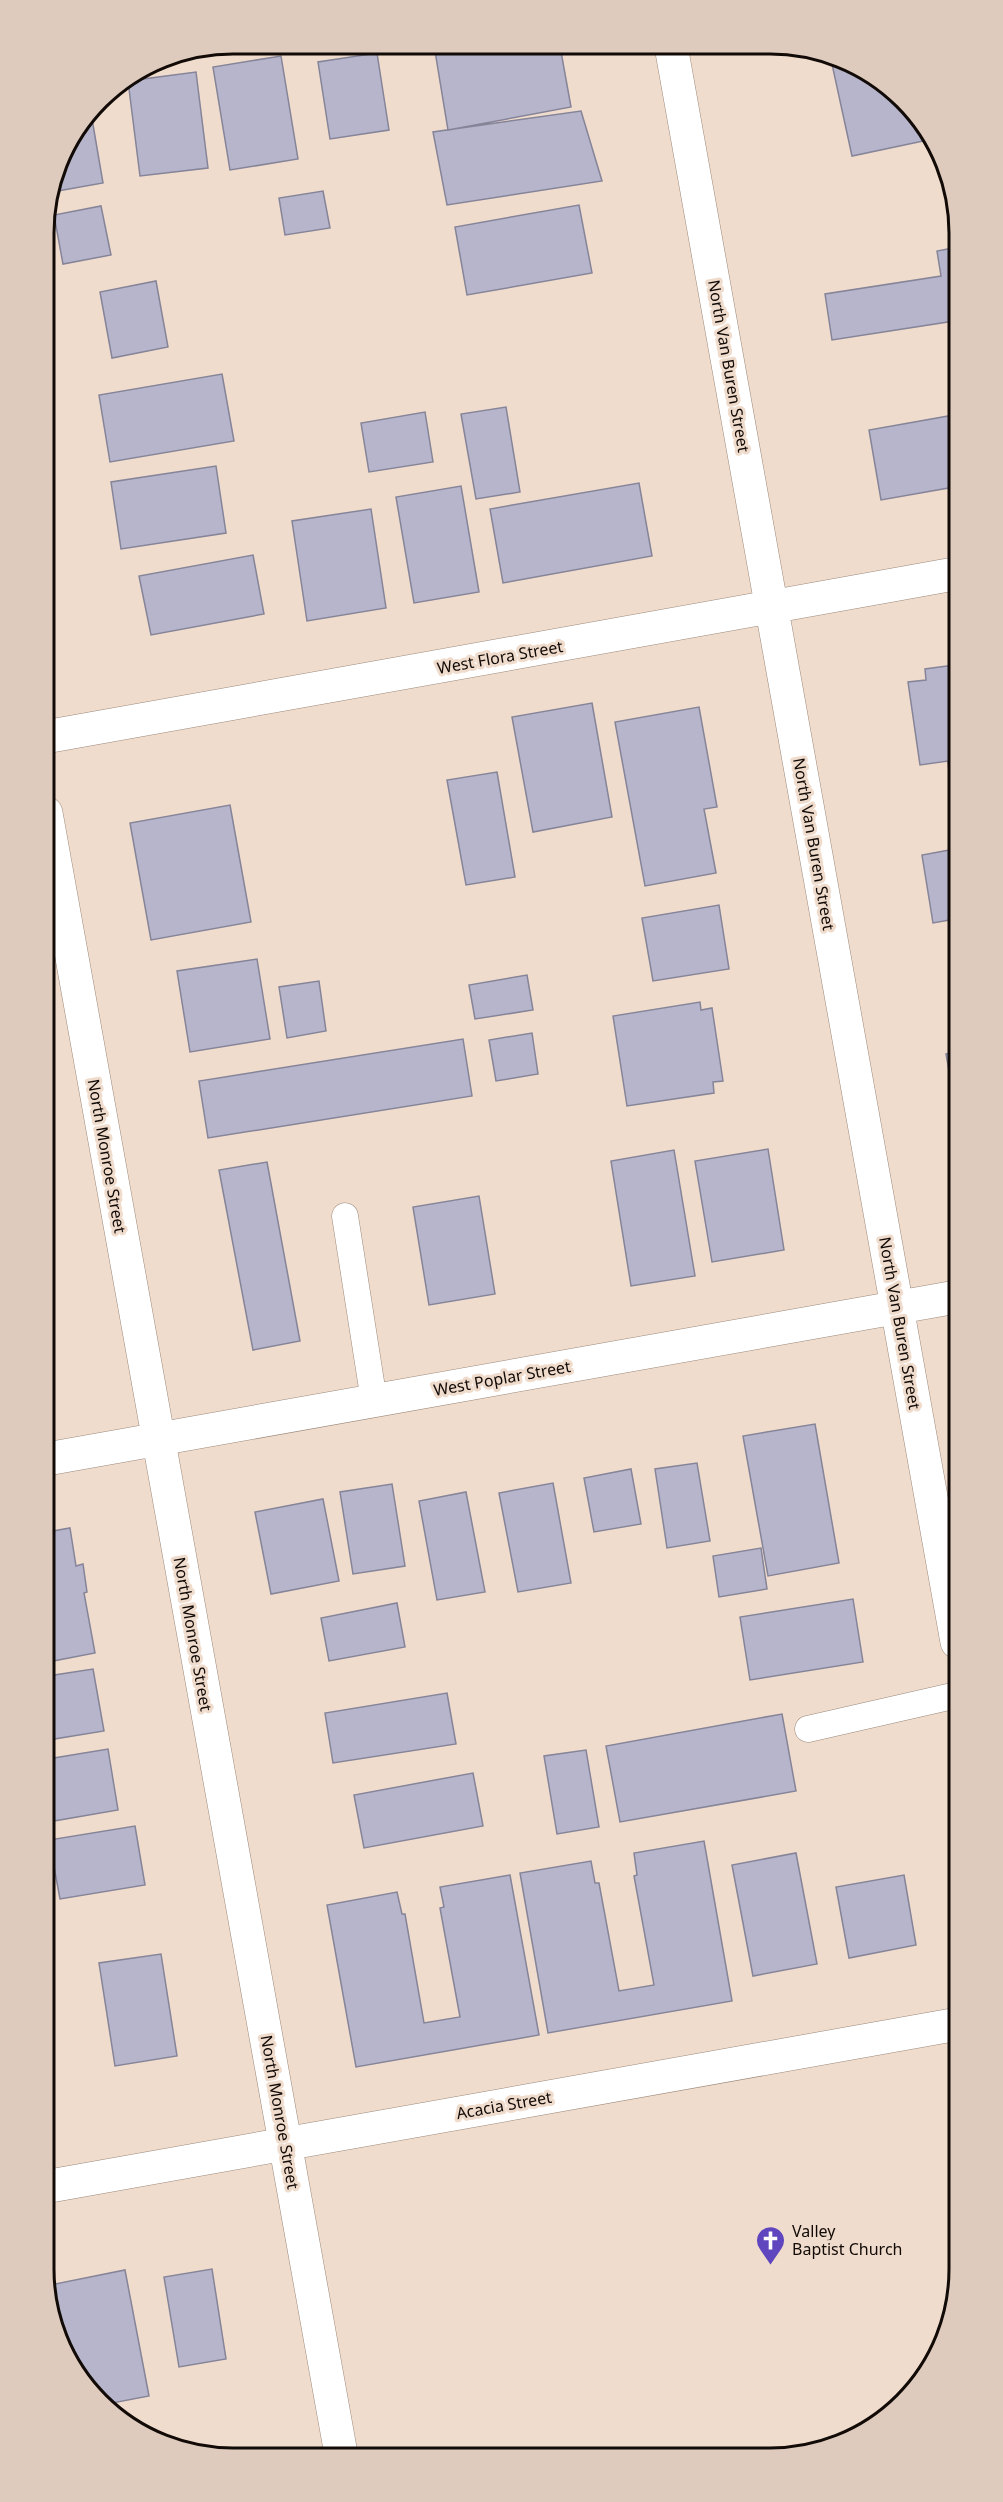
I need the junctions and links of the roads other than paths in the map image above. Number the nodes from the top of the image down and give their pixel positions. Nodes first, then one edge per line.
1 (672, 54) edge
2 (949, 575) edge
3 (772, 608) junction
4 (54, 735) edge
5 (54, 858) edge
6 (345, 1216) dead end
7 (949, 1298) edge
8 (897, 1308) junction
9 (374, 1401) junction
10 (158, 1439) junction
11 (54, 1458) edge
12 (949, 1597) edge
13 (949, 1697) edge
14 (808, 1730) dead end
15 (949, 2026) edge
16 (286, 2144) junction
17 (54, 2185) edge
18 (340, 2448) edge

1 - 3 street, North Van Buren Street
2 - 3 street, West Flora Street
3 - 4 street, West Flora Street
3 - 8 street, North Van Buren Street
5 - 10 street, North Monroe Street
6 - 9 lane
7 - 8 street, West Poplar Street
8 - 9 street, West Poplar Street
8 - 12 street, North Van Buren Street
9 - 10 street, West Poplar Street
10 - 11 street, West Poplar Street
10 - 16 street, North Monroe Street
13 - 14 lane
15 - 16 street, Acacia Street
16 - 17 street, Acacia Street
16 - 18 street, North Monroe Street

